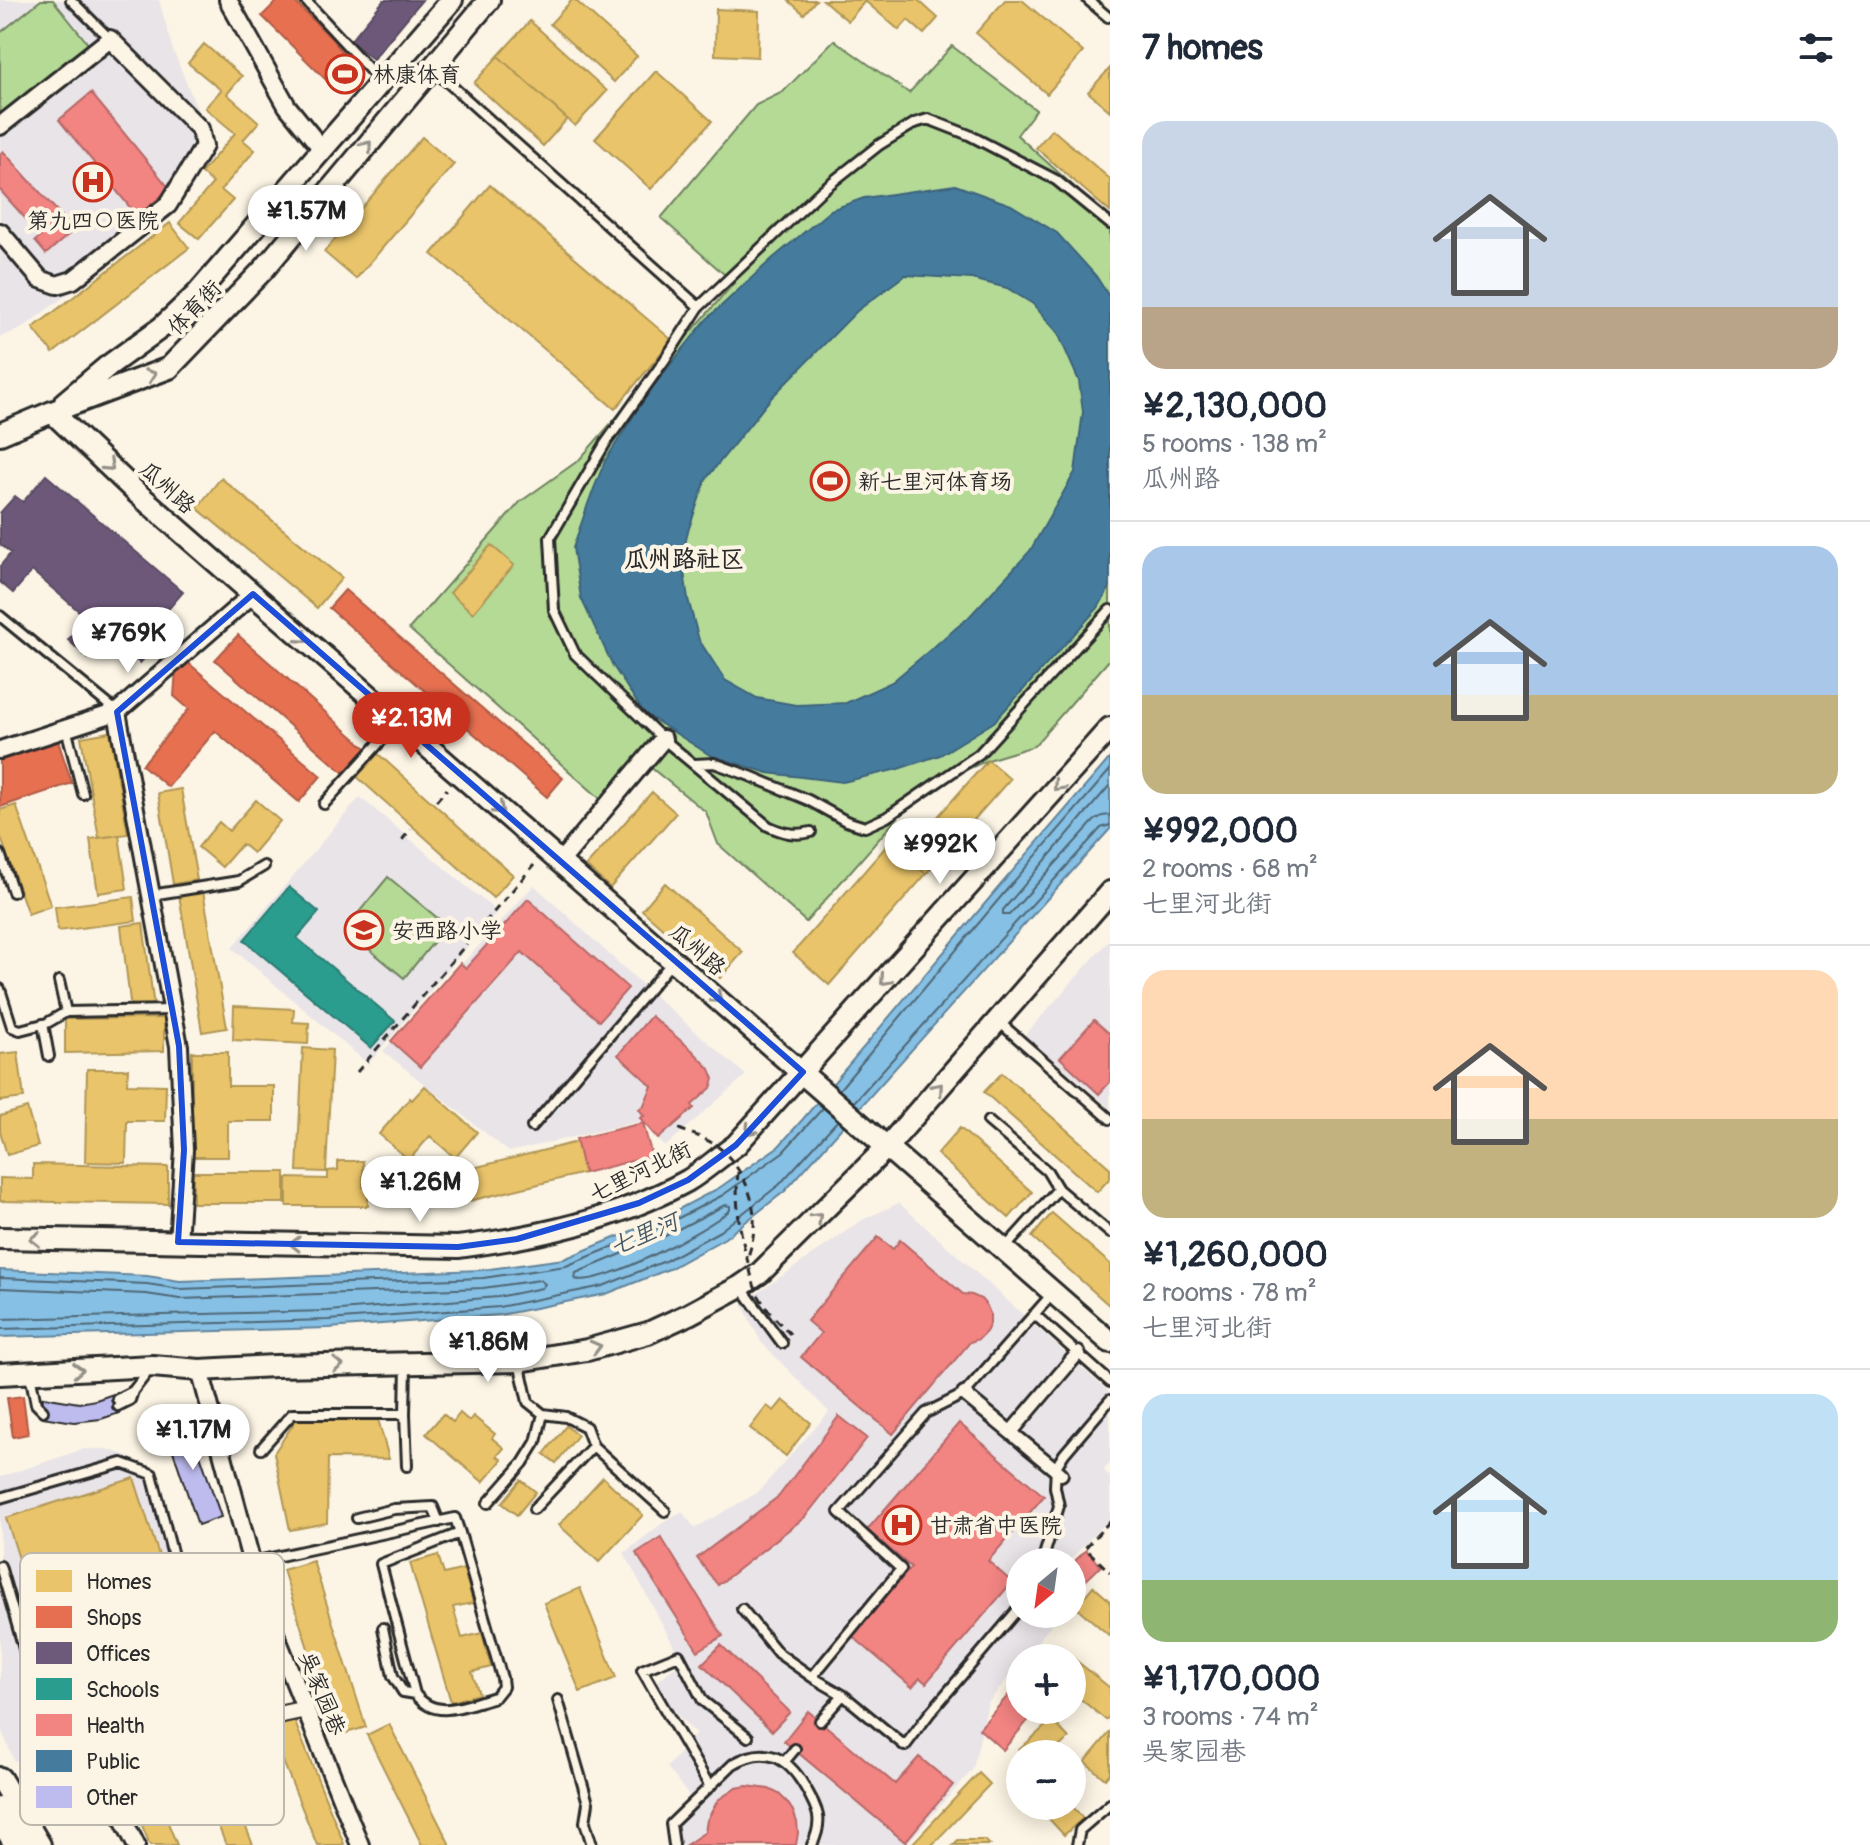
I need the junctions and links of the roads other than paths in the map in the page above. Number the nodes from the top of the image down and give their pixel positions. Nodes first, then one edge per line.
1 (71, 0) edge
2 (228, 0) edge
3 (305, 0) edge
4 (452, 0) edge
5 (489, 0) edge
6 (1088, 0) edge
7 (1108, 17) dead end
8 (110, 39) junction
9 (432, 68) junction
10 (381, 82) junction
11 (0, 126) edge
12 (322, 149) junction
13 (1110, 224) edge
14 (0, 232) edge
15 (699, 307) junction
16 (52, 412) junction
17 (0, 434) edge
18 (253, 594) junction
19 (1110, 610) edge
20 (0, 616) edge
21 (117, 712) junction
22 (399, 721) junction
23 (66, 727) junction
24 (1110, 728) edge
25 (663, 739) junction
26 (0, 750) edge
27 (694, 764) junction
28 (83, 794) dead end
29 (324, 804) dead end
30 (811, 832) dead end
31 (0, 854) edge
32 (554, 856) junction
33 (264, 866) dead end
34 (13, 892) dead end
35 (1110, 892) edge
36 (150, 895) junction
37 (674, 960) junction
38 (59, 981) dead end
39 (0, 989) edge
40 (172, 1010) junction
41 (66, 1012) junction
42 (997, 1021) junction
43 (43, 1024) junction
44 (49, 1056) dead end
45 (803, 1072) junction
46 (1110, 1119) edge
47 (988, 1121) dead end
48 (532, 1127) dead end
49 (887, 1147) junction
50 (1058, 1189) junction
51 (1110, 1233) edge
52 (0, 1238) edge
53 (178, 1242) junction
54 (1004, 1249) junction
55 (741, 1286) junction
56 (1053, 1292) junction
57 (1034, 1314) junction
58 (1110, 1342) edge
59 (782, 1343) dead end
60 (1078, 1353) junction
61 (519, 1361) junction
62 (406, 1363) junction
63 (152, 1366) junction
64 (200, 1370) junction
65 (30, 1373) junction
66 (0, 1374) edge
67 (1110, 1382) edge
68 (964, 1394) junction
69 (1110, 1400) edge
70 (117, 1403) dead end
71 (43, 1408) dead end
72 (405, 1414) junction
73 (543, 1414) junction
74 (1011, 1432) junction
75 (593, 1446) junction
76 (261, 1449) dead end
77 (407, 1466) dead end
78 (1061, 1474) dead end
79 (0, 1498) edge
80 (488, 1503) dead end
81 (534, 1509) dead end
82 (665, 1511) dead end
83 (357, 1518) dead end
84 (439, 1522) junction
85 (460, 1533) junction
86 (1046, 1548) edge
87 (172, 1553) edge
88 (249, 1553) edge
89 (284, 1555) edge
90 (0, 1566) edge
91 (742, 1609) dead end
92 (1006, 1623) edge
93 (383, 1628) dead end
94 (20, 1635) edge
95 (284, 1655) edge
96 (812, 1677) junction
97 (415, 1694) junction
98 (843, 1695) junction
99 (558, 1700) dead end
100 (306, 1709) junction
101 (284, 1714) edge
102 (820, 1721) dead end
103 (748, 1737) dead end
104 (795, 1749) dead end
105 (785, 1761) junction
106 (0, 1778) edge
107 (710, 1787) junction
108 (1110, 1804) edge
109 (0, 1812) edge
110 (20, 1812) edge
111 (28, 1825) edge
112 (126, 1825) edge
113 (20, 1845) edge
114 (40, 1845) edge
115 (136, 1845) edge
116 (360, 1845) edge
117 (592, 1845) edge
118 (674, 1845) edge
119 (812, 1845) edge
120 (1077, 1845) edge

1 - 8 lane
2 - 12 street
3 - 10 lane
4 - 10 street, 体育街
5 - 9 street, 体育街
6 - 7 lane
8 - 11 street
8 - 14 street
9 - 15 lane
16 -> 9 street, 体育街
10 - 12 street, 体育街
12 - 16 street, 体育街
13 - 15 lane
15 - 25 lane
16 - 17 street, 体育街
16 -> 18 street, 瓜州路
18 - 21 street
18 -> 22 street, 瓜州路
19 - 27 lane
20 - 21 lane
21 - 23 street
21 - 36 street
22 - 29 lane
22 -> 32 street, 瓜州路
23 - 26 street
23 - 28 lane
24 -> 45 street, 七里河北街
25 - 27 lane
25 - 32 street
27 - 30 lane
31 - 34 lane
32 - 37 street, 瓜州路
33 - 36 lane
35 - 42 street
36 - 40 street
37 -> 45 street, 瓜州路
37 - 48 lane
38 - 41 lane
39 - 43 lane
40 - 41 lane
40 - 53 street
41 - 43 lane
42 - 46 lane
49 -> 42 street
43 - 44 lane
45 - 49 street, 瓜州路
45 -> 53 street, 七里河北街
47 - 50 lane
49 - 54 street, 瓜州路
55 -> 49 street
50 - 51 lane
50 - 54 lane
53 -> 52 street, 七里河北街
54 - 56 street, 瓜州路
55 - 59 lane
61 -> 55 street
56 - 57 lane
56 - 58 street, 瓜州路
57 - 60 lane
57 - 68 lane
60 - 67 lane
60 - 74 street
61 - 62 street
61 - 73 lane
64 -> 62 street
62 - 72 lane
63 - 64 street
65 -> 63 street
63 - 70 lane
64 - 88 street, 吴家园巷
65 - 66 street
65 - 71 lane
68 - 74 street
68 - 96 lane
69 - 86 lane
72 - 76 lane
72 - 77 lane
73 - 75 lane
73 - 80 lane
74 - 78 street
75 - 81 lane
75 - 82 lane
79 - 87 lane
83 - 84 lane
84 - 85 lane
84 - 89 lane
85 - 97 lane
85 - 97 lane
90 - 94 lane
91 - 96 lane
92 - 98 lane
93 - 97 lane
95 - 100 street, 吴家园巷
96 - 98 lane
98 - 102 lane
99 - 117 lane
100 - 101 street
100 - 116 street, 吴家园巷
103 - 107 lane
104 - 105 lane
105 - 107 lane
105 - 119 lane
106 - 110 street
107 - 118 lane
108 - 120 lane
109 - 113 highway
111 - 114 street
112 - 115 street

